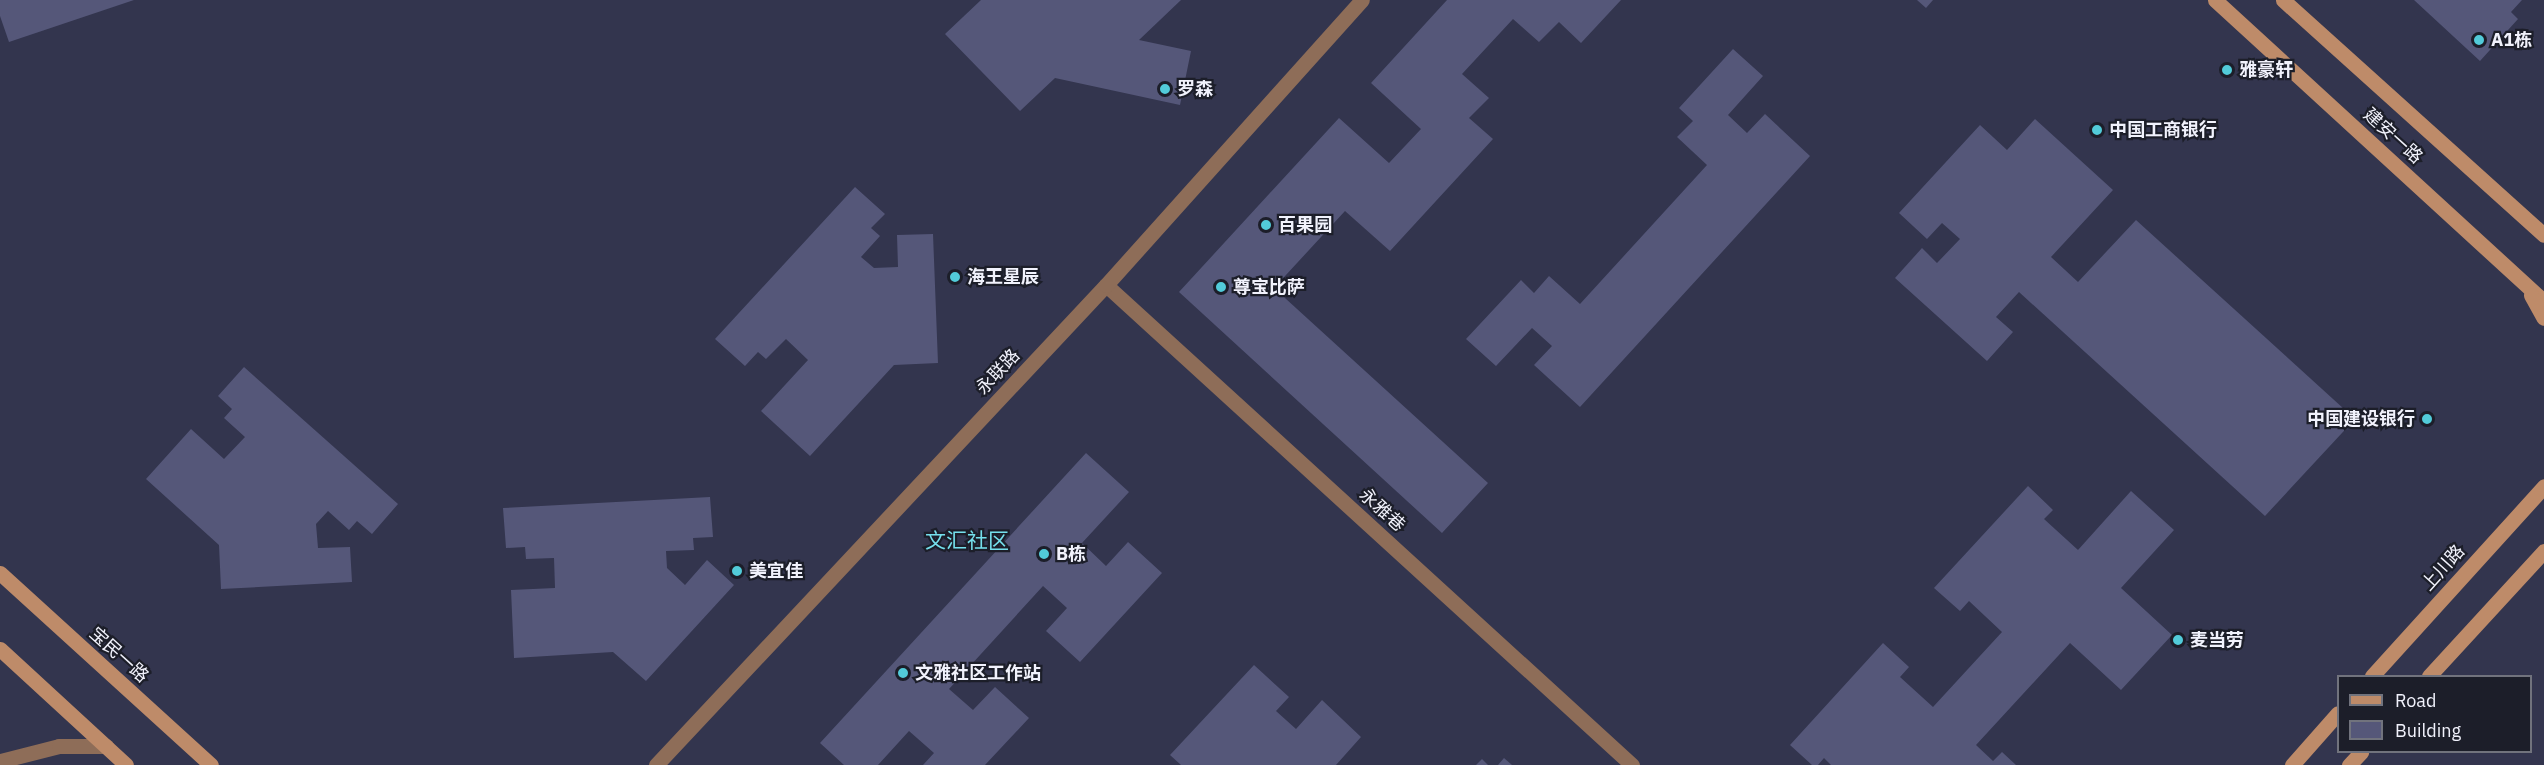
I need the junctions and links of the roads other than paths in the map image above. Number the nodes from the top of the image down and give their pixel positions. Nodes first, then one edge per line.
1 (1362, 0) edge
2 (2215, 0) edge
3 (2283, 0) edge
4 (2544, 235) edge
5 (2521, 280) junction
6 (1106, 285) junction
7 (2544, 301) edge
8 (2544, 318) edge
9 (2544, 486) edge
10 (2544, 551) edge
11 (0, 573) edge
12 (0, 649) edge
13 (2373, 675) edge
14 (2430, 675) edge
15 (2337, 714) edge
16 (106, 746) junction
17 (2360, 753) edge
18 (0, 761) edge
19 (126, 765) edge
20 (211, 765) edge
21 (656, 765) edge
22 (1632, 765) edge
23 (2292, 765) edge
24 (2349, 765) edge

1 - 6 street, 永联路
2 - 5 main road, 建安一路
3 - 4 main road, 建安一路
5 - 7 main road, 建安一路
5 - 8 main road
6 - 21 street, 永联路
6 - 22 street, 永雅巷
9 - 13 main road, 上川路
10 - 14 main road
11 - 20 main road, 宝民一路
12 - 16 main road
15 - 23 main road
16 - 18 street
16 - 19 main road
17 - 24 main road

